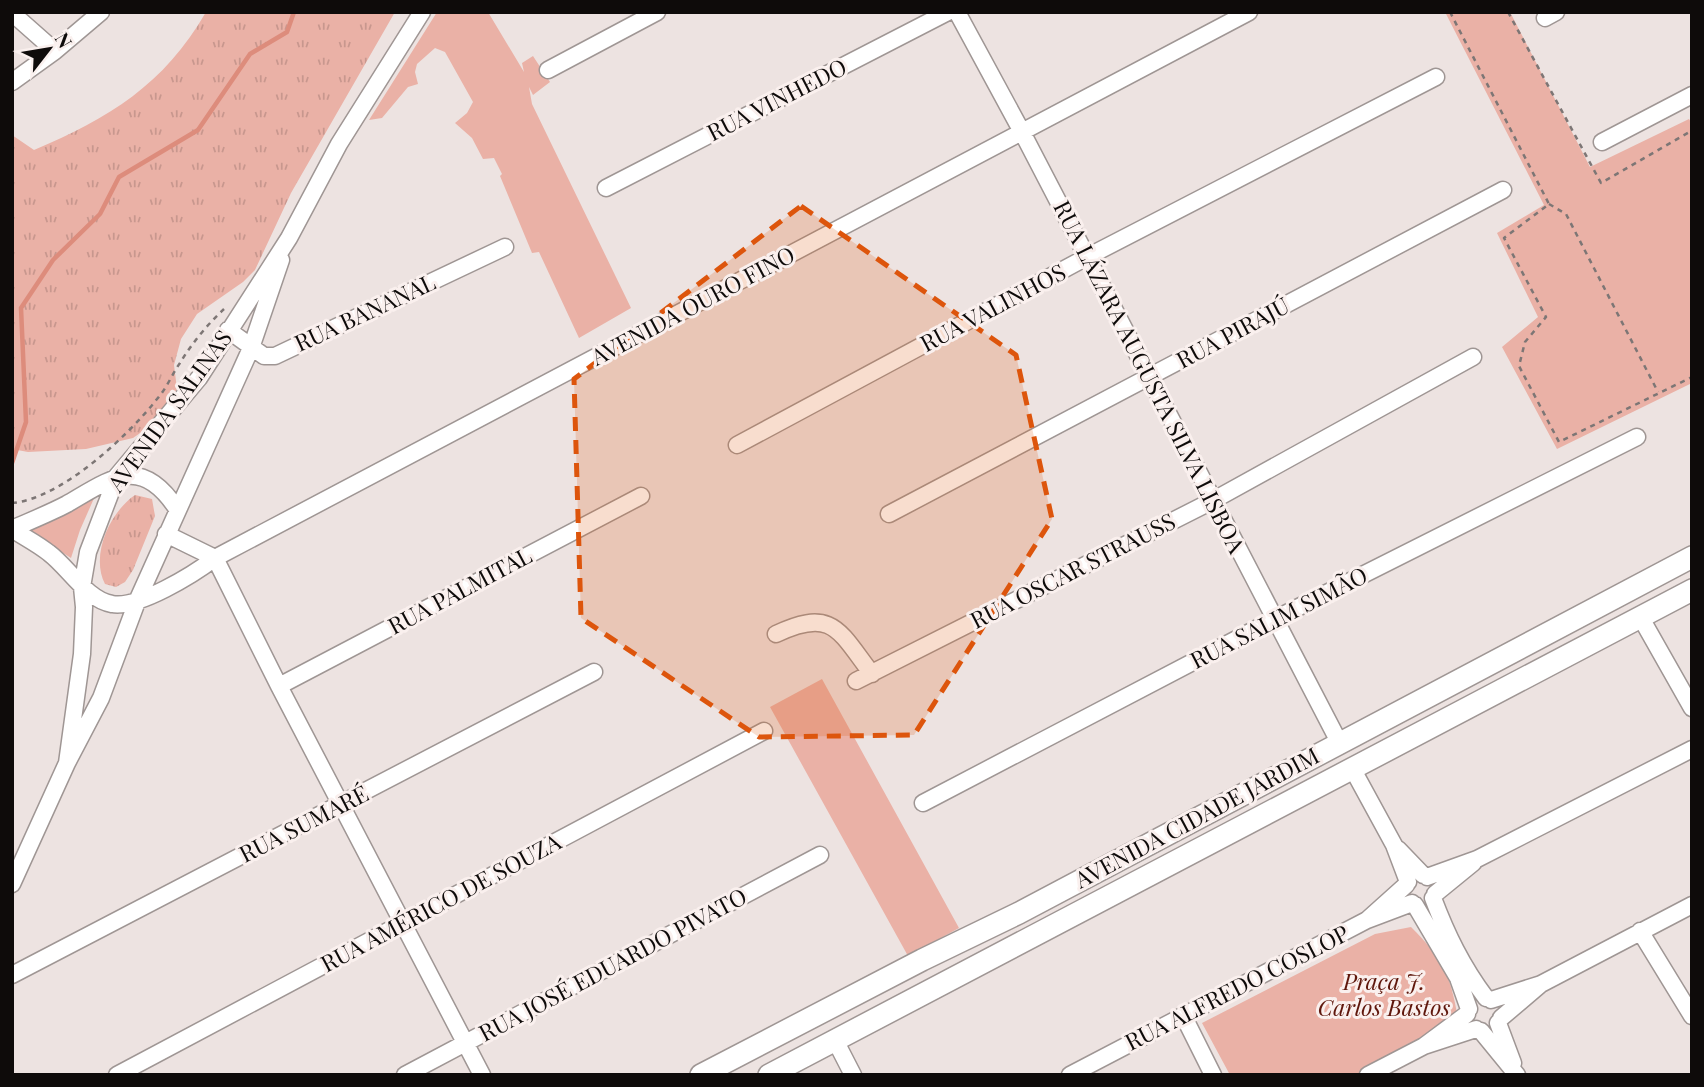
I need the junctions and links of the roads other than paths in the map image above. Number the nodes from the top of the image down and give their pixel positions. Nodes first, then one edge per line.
1 (101, 12) edge
2 (422, 12) edge
3 (657, 12) edge
4 (948, 12) edge
5 (957, 12) edge
6 (1249, 12) edge
7 (12, 13) edge
8 (55, 51) junction
9 (548, 70) dead end
10 (1437, 77) dead end
11 (12, 82) edge
12 (1692, 95) edge
13 (1022, 132) junction
14 (1602, 142) dead end
15 (606, 188) dead end
16 (1503, 190) dead end
17 (289, 238) junction
18 (505, 247) dead end
19 (1087, 257) junction
20 (228, 330) junction
21 (251, 348) junction
22 (1473, 358) dead end
23 (1149, 378) junction
24 (1637, 437) dead end
25 (737, 445) dead end
26 (117, 477) junction
27 (641, 496) dead end
28 (1212, 500) junction
29 (177, 509) junction
30 (889, 514) dead end
31 (12, 529) edge
32 (166, 534) junction
33 (1692, 557) edge
34 (215, 558) junction
35 (82, 587) junction
36 (1692, 590) edge
37 (138, 599) junction
38 (1641, 618) junction
39 (1275, 619) junction
40 (776, 634) dead end
41 (594, 672) dead end
42 (872, 674) junction
43 (856, 681) dead end
44 (279, 686) junction
45 (1692, 708) edge
46 (764, 731) dead end
47 (1339, 742) junction
48 (1692, 749) edge
49 (67, 763) junction
50 (1352, 768) junction
51 (923, 803) dead end
52 (342, 804) junction
53 (1394, 845) junction
54 (820, 855) dead end
55 (1477, 859) junction
56 (1425, 876) junction
57 (12, 884) edge
58 (1407, 884) junction
59 (1434, 896) junction
60 (1414, 904) junction
61 (1692, 905) edge
62 (1019, 913) junction
63 (1367, 920) junction
64 (403, 924) junction
65 (1640, 931) junction
66 (1032, 936) junction
67 (12, 975) edge
68 (1541, 984) junction
69 (1488, 999) junction
70 (1468, 1011) junction
71 (1182, 1015) junction
72 (1692, 1016) edge
73 (1500, 1020) junction
74 (1478, 1030) junction
75 (835, 1040) junction
76 (466, 1043) junction
77 (1424, 1046) junction
78 (744, 1052) junction
79 (117, 1075) edge
80 (405, 1075) edge
81 (482, 1075) edge
82 (701, 1075) edge
83 (757, 1075) edge
84 (769, 1075) edge
85 (853, 1075) edge
86 (1070, 1075) edge
87 (1213, 1075) edge
88 (1368, 1075) edge
89 (1517, 1075) edge

1 - 8 street
2 - 17 street, AVENIDA SALINAS
3 - 9 street
4 - 15 street, RUA VINHEDO
5 - 13 street, RUA LÁZARA AUGUSTA SILVA LISBOA
6 - 13 street, AVENIDA OURO FINO
7 - 8 street
8 - 11 street
10 - 19 street, RUA VALINHOS
12 - 14 street
13 - 19 street, RUA LÁZARA AUGUSTA SILVA LISBOA
13 - 34 street, AVENIDA OURO FINO
16 - 23 street, RUA PIRAJÚ
17 - 20 street, AVENIDA SALINAS
17 - 21 street, AVENIDA SALINAS
18 - 21 street, RUA BANANAL
19 - 23 street, RUA LÁZARA AUGUSTA SILVA LISBOA
19 - 25 street, RUA VALINHOS
20 - 21 street
20 - 26 street, AVENIDA SALINAS
21 - 29 street, AVENIDA SALINAS
22 - 28 street, RUA OSCAR STRAUSS
23 - 28 street, RUA LÁZARA AUGUSTA SILVA LISBOA
23 - 30 street, RUA PIRAJÚ
24 - 39 street, RUA SALIM SIMÃO
26 - 29 street
26 - 31 street
26 - 35 street, AVENIDA SALINAS
27 - 44 street, RUA PALMITAL
28 - 39 street, RUA LÁZARA AUGUSTA SILVA LISBOA
28 - 42 street, RUA OSCAR STRAUSS
29 - 32 street, AVENIDA SALINAS
31 - 35 street, AVENIDA OURO FINO
32 - 34 street
32 - 37 street, AVENIDA SALINAS
33 - 47 main road, AVENIDA CIDADE JARDIM
34 - 37 street, AVENIDA OURO FINO
34 - 44 street
35 - 37 street, AVENIDA OURO FINO
35 - 49 street, AVENIDA SALINAS
36 - 38 main road, AVENIDA CIDADE JARDIM
37 - 49 street, AVENIDA SALINAS
38 - 45 street
38 - 50 main road, AVENIDA CIDADE JARDIM
39 - 47 street, RUA LÁZARA AUGUSTA SILVA LISBOA
39 - 51 street, RUA SALIM SIMÃO
40 - 42 street
41 - 52 street, RUA SUMARÉ
42 - 43 street, RUA OSCAR STRAUSS
44 - 52 street
46 - 64 street, RUA AMÉRICO DE SOUZA
47 - 62 main road, AVENIDA CIDADE JARDIM
48 - 55 street
49 - 57 street, AVENIDA SALINAS
50 - 53 street
50 - 66 main road, AVENIDA CIDADE JARDIM
52 - 64 street
52 - 67 street, RUA SUMARÉ
53 - 56 street
53 - 58 street
54 - 76 street, RUA JOSÉ EDUARDO PIVATO
55 - 56 street
55 - 59 street
56 - 58 street
56 - 59 street
58 - 60 street
58 - 63 street
59 - 60 street
59 - 69 street
60 - 63 street
60 - 70 street
61 - 65 street
62 - 66 main road
62 - 78 main road, AVENIDA CIDADE JARDIM
63 - 71 street, RUA ALFREDO COSLOP
64 - 76 street
64 - 79 street, RUA AMÉRICO DE SOUZA
65 - 68 street
65 - 72 street
66 - 75 main road, AVENIDA CIDADE JARDIM
68 - 69 street
68 - 73 street
69 - 70 street
69 - 73 street
70 - 74 street
70 - 77 street
71 - 86 street, RUA ALFREDO COSLOP
71 - 87 street
73 - 74 street
73 - 89 street
74 - 77 street
74 - 89 street
75 - 84 main road, AVENIDA CIDADE JARDIM
75 - 85 street
76 - 80 street, RUA JOSÉ EDUARDO PIVATO
76 - 81 street
77 - 88 street
78 - 82 main road, AVENIDA CIDADE JARDIM
78 - 83 main road

